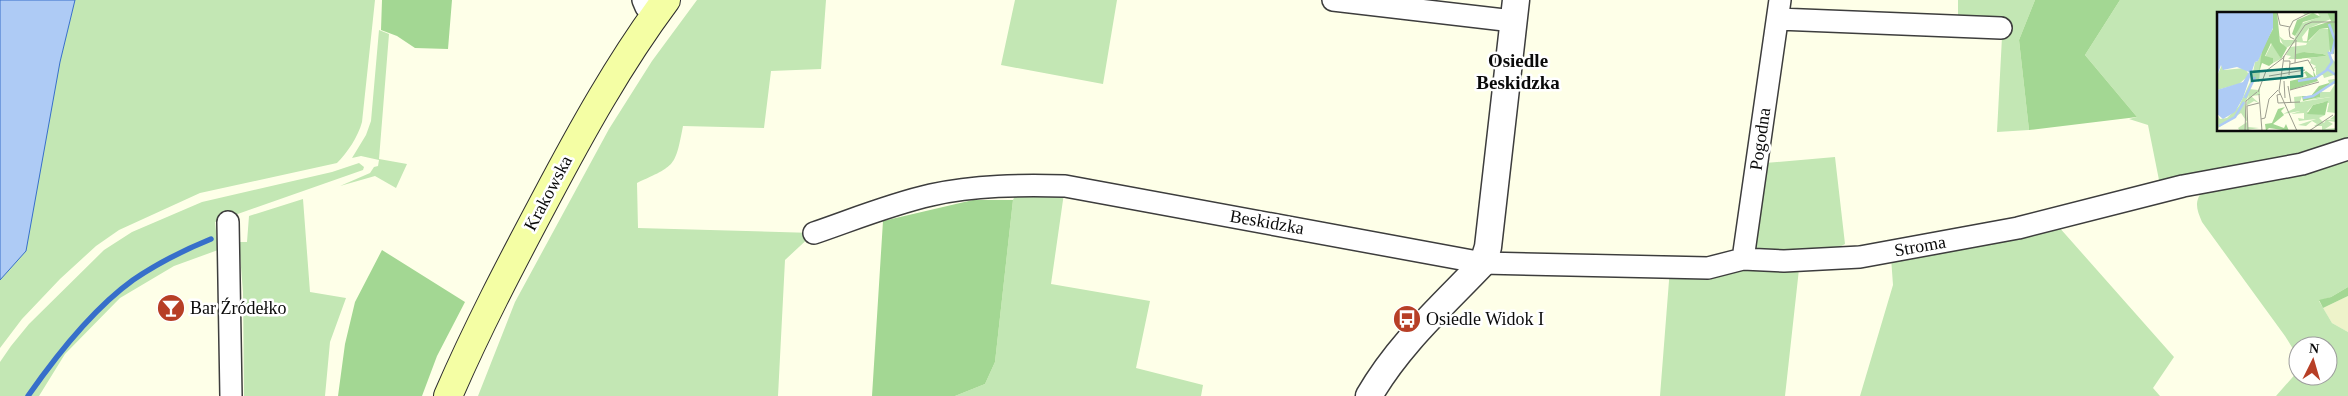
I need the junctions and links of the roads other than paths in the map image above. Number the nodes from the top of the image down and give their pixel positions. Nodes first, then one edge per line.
1 (1333, 0) edge
2 (654, 5) edge
3 (1515, 10) edge
4 (1779, 10) edge
5 (2001, 28) dead end
6 (2348, 149) edge
7 (228, 222) dead end
8 (814, 233) dead end
9 (1743, 259) junction
10 (1483, 263) junction
11 (232, 396) edge
12 (448, 396) edge
13 (1369, 396) edge

1 - 3 street
2 - 12 main road, Krakowska
3 - 10 street
4 - 5 street, Pogodna
4 - 9 street, Pogodna
6 - 9 street, Stroma
7 - 11 street
8 - 10 street, Beskidzka
9 - 10 street, Stroma
10 - 13 street

